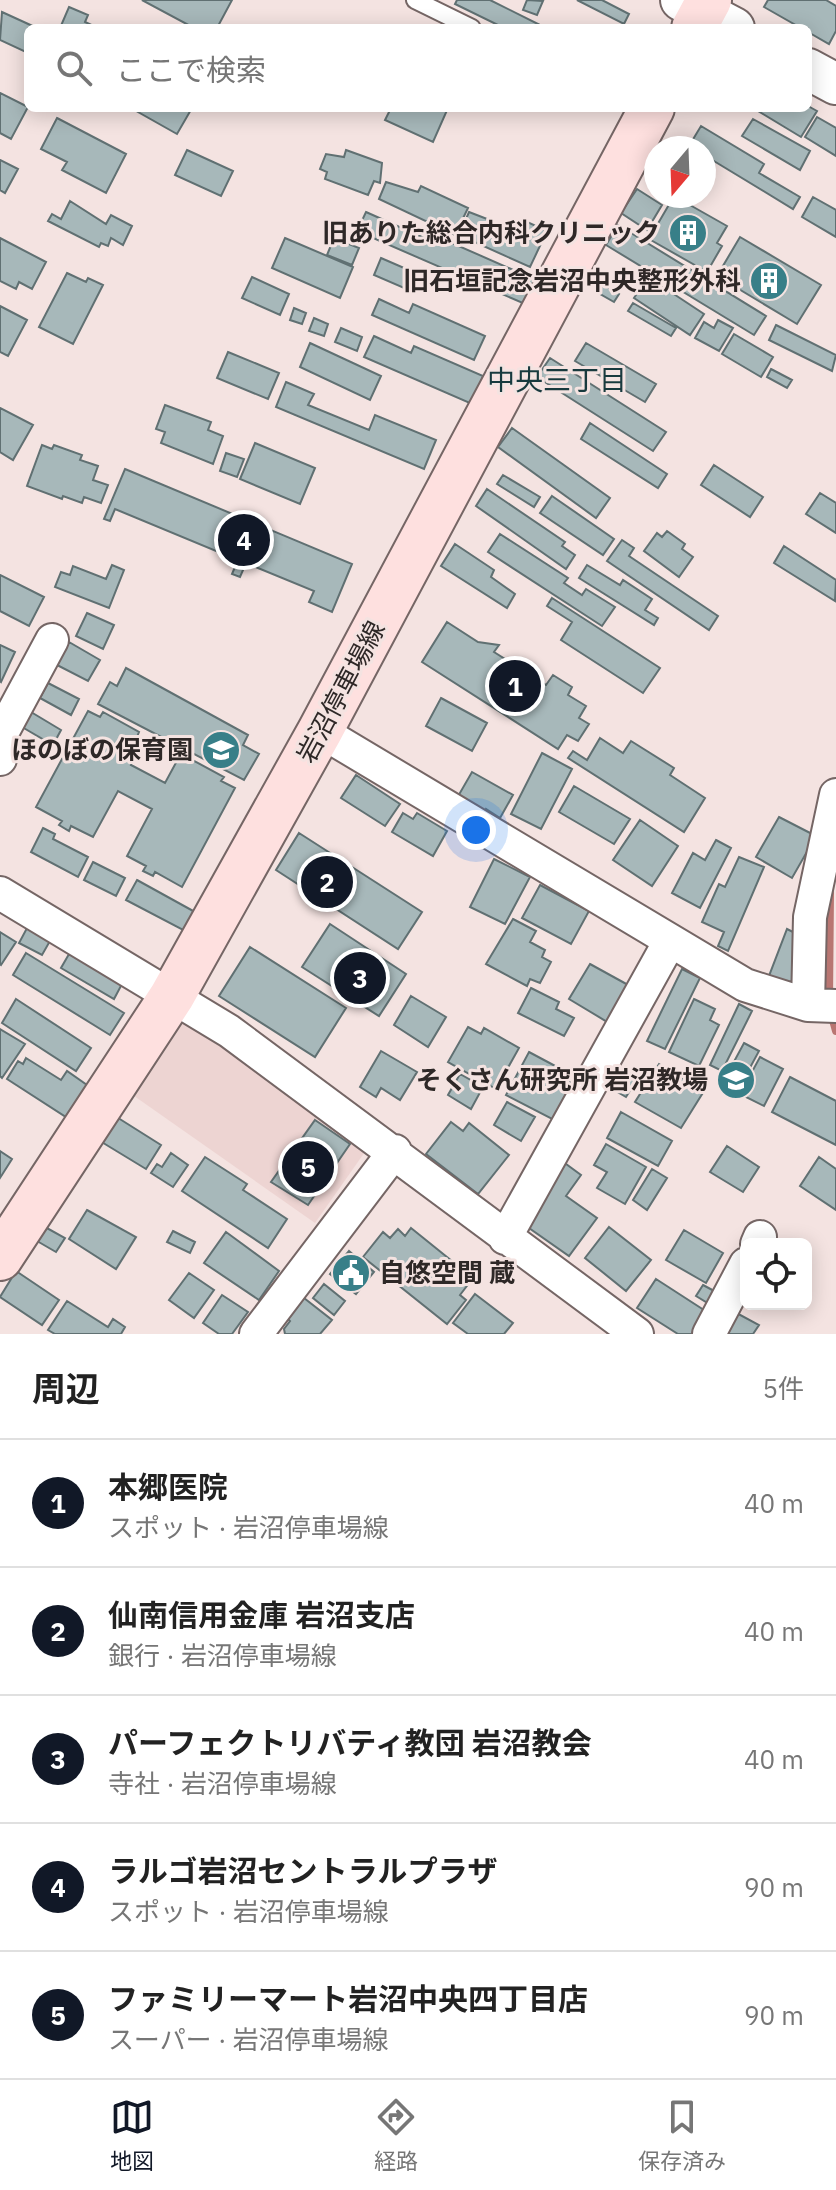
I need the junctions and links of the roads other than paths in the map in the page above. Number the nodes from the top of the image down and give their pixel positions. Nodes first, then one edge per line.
1 (415, 0) edge
2 (464, 24) edge
3 (812, 71) edge
4 (836, 84) edge
5 (643, 112) edge
6 (52, 640) dead end
7 (320, 731) junction
8 (0, 759) edge
9 (836, 795) edge
10 (0, 893) edge
11 (670, 941) junction
12 (172, 996) junction
13 (821, 1005) edge
14 (395, 1151) junction
15 (505, 1238) junction
16 (0, 1258) edge
17 (740, 1275) edge
18 (256, 1334) edge
19 (637, 1334) edge
20 (709, 1334) edge

1 - 2 lane
3 - 4 street
5 - 7 main road, 岩沼停車場線
6 - 8 street
7 - 11 street
7 - 12 main road, 岩沼停車場線
9 - 13 street
10 - 12 street
11 - 13 street
11 - 15 street
12 - 14 street
12 - 16 main road, 岩沼停車場線
14 - 15 street
14 - 18 street
15 - 19 street
17 - 20 street

